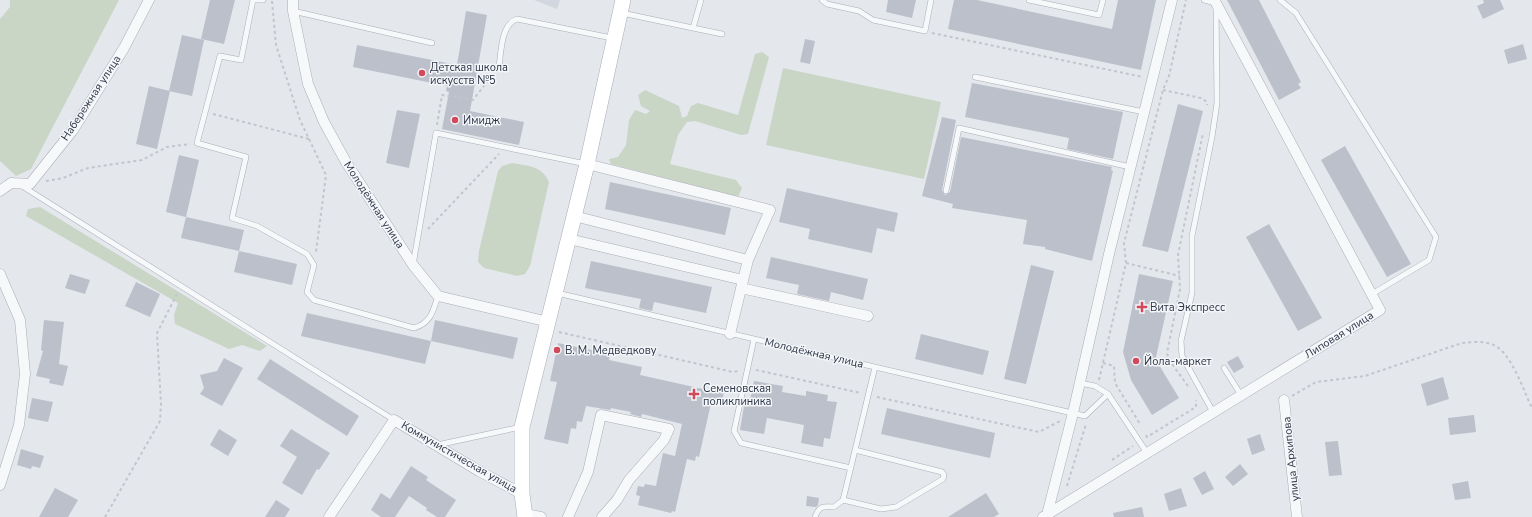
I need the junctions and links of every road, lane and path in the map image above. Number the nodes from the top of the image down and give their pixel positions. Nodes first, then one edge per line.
1 (149, 0) edge
2 (263, 0) edge
3 (272, 0) edge
4 (293, 0) edge
5 (702, 0) edge
6 (822, 0) edge
7 (931, 0) edge
8 (1029, 0) edge
9 (1103, 0) edge
10 (1172, 0) edge
11 (1186, 0) edge
12 (1204, 0) edge
13 (1280, 0) edge
14 (1216, 3) junction
15 (622, 6) edge
16 (293, 11) junction
17 (693, 28) junction
18 (925, 31) junction
19 (722, 34) dead end
20 (615, 39) junction
21 (432, 43) dead end
22 (499, 67) joint
23 (974, 77) dead end
24 (1152, 79) junction
25 (1163, 90) junction
26 (1208, 109) dead end
27 (1144, 112) junction
28 (210, 113) dead end
29 (1203, 132) dead end
30 (436, 133) junction
31 (309, 139) junction
32 (197, 143) junction
33 (506, 147) junction
34 (587, 164) junction
35 (1130, 167) junction
36 (18, 184) junction
37 (30, 184) junction
38 (0, 191) edge
39 (946, 191) dead end
40 (574, 216) junction
41 (569, 239) junction
42 (417, 241) junction
43 (748, 260) junction
44 (1126, 263) junction
45 (314, 264) junction
46 (413, 265) junction
47 (0, 274) edge
48 (1180, 276) junction
49 (742, 284) junction
50 (182, 286) junction
51 (556, 293) junction
52 (1372, 294) junction
53 (438, 296) junction
54 (868, 316) dead end
55 (548, 325) junction
56 (730, 334) junction
57 (754, 339) junction
58 (1103, 363) junction
59 (875, 367) junction
60 (747, 368) junction
61 (1224, 368) dead end
62 (1080, 383) junction
63 (1095, 386) junction
64 (1190, 389) dead end
65 (1108, 394) junction
66 (1194, 394) dead end
67 (868, 395) junction
68 (1241, 395) junction
69 (1284, 400) joint
70 (1532, 408) edge
71 (1213, 412) junction
72 (1073, 413) junction
73 (1088, 415) junction
74 (394, 420) junction
75 (522, 427) junction
76 (436, 446) junction
77 (855, 450) junction
78 (1147, 453) junction
79 (851, 468) junction
80 (0, 485) edge
81 (1067, 486) dead end
82 (522, 494) junction
83 (843, 500) junction
84 (525, 516) edge
85 (1045, 516) edge
86 (105, 517) edge
87 (329, 517) edge
88 (541, 517) edge
89 (568, 517) edge
90 (602, 517) edge
91 (815, 517) edge
92 (1297, 517) edge

1 - 37 street, Набережная улица
2 - 32 lane
3 - 31 path
4 - 16 street, Молодёжная улица
5 - 17 lane
6 - 18 lane
7 - 18 lane
8 - 9 lane
10 - 24 street
11 - 25 path
12 - 14 lane
13 - 52 lane
14 - 52 street, Липовая улица
14 - 71 lane
15 - 17 lane
15 - 20 street
16 - 21 lane
16 - 46 street, Молодёжная улица
17 - 19 lane
18 - 24 path
20 - 22 lane
20 - 34 street
22 - 30 path
23 - 27 lane
24 - 27 street
25 - 26 path
25 - 44 path
27 - 35 street
28 - 31 path
29 - 48 path
30 - 33 lane
30 - 42 lane
31 - 45 path
32 - 37 path
32 - 45 lane
33 - 34 lane
33 - 42 path
34 - 40 street
34 - 43 street
35 - 39 lane
35 - 62 street
36 - 37 street
36 - 38 street
36 - 50 lane
40 - 41 street
40 - 43 street
41 - 49 street
41 - 51 street
42 - 46 lane
43 - 49 street
44 - 48 path
44 - 58 path
45 - 53 lane
46 - 53 street, Молодёжная улица
47 - 80 street
48 - 64 path
49 - 54 street
49 - 56 street
50 - 74 lane
50 - 86 path
51 - 55 street
51 - 56 lane, Молодёжная улица
52 - 68 street, Липовая улица
53 - 55 street
55 - 60 path
55 - 75 street
56 - 57 lane, Молодёжная улица
57 - 59 lane, Молодёжная улица
57 - 60 lane
58 - 63 path
58 - 66 path
59 - 67 lane
59 - 72 lane, Молодёжная улица
60 - 67 path
60 - 79 lane
61 - 68 lane
62 - 63 lane
62 - 72 street
63 - 65 lane
65 - 73 lane
65 - 78 lane
67 - 72 path
67 - 77 lane
68 - 71 street, Липовая улица
69 - 70 path
69 - 92 street, улица Архипова
71 - 78 street, Липовая улица
72 - 73 lane, Молодёжная улица
72 - 85 street
73 - 81 path
74 - 76 street, Коммунистическая улица
74 - 87 street, Коммунистическая улица
75 - 76 lane
75 - 82 street
76 - 82 street, Коммунистическая улица
77 - 79 lane
77 - 83 lane
78 - 85 street, Липовая улица
79 - 83 lane
82 - 84 street
83 - 91 lane
84 - 88 street
89 - 90 street

